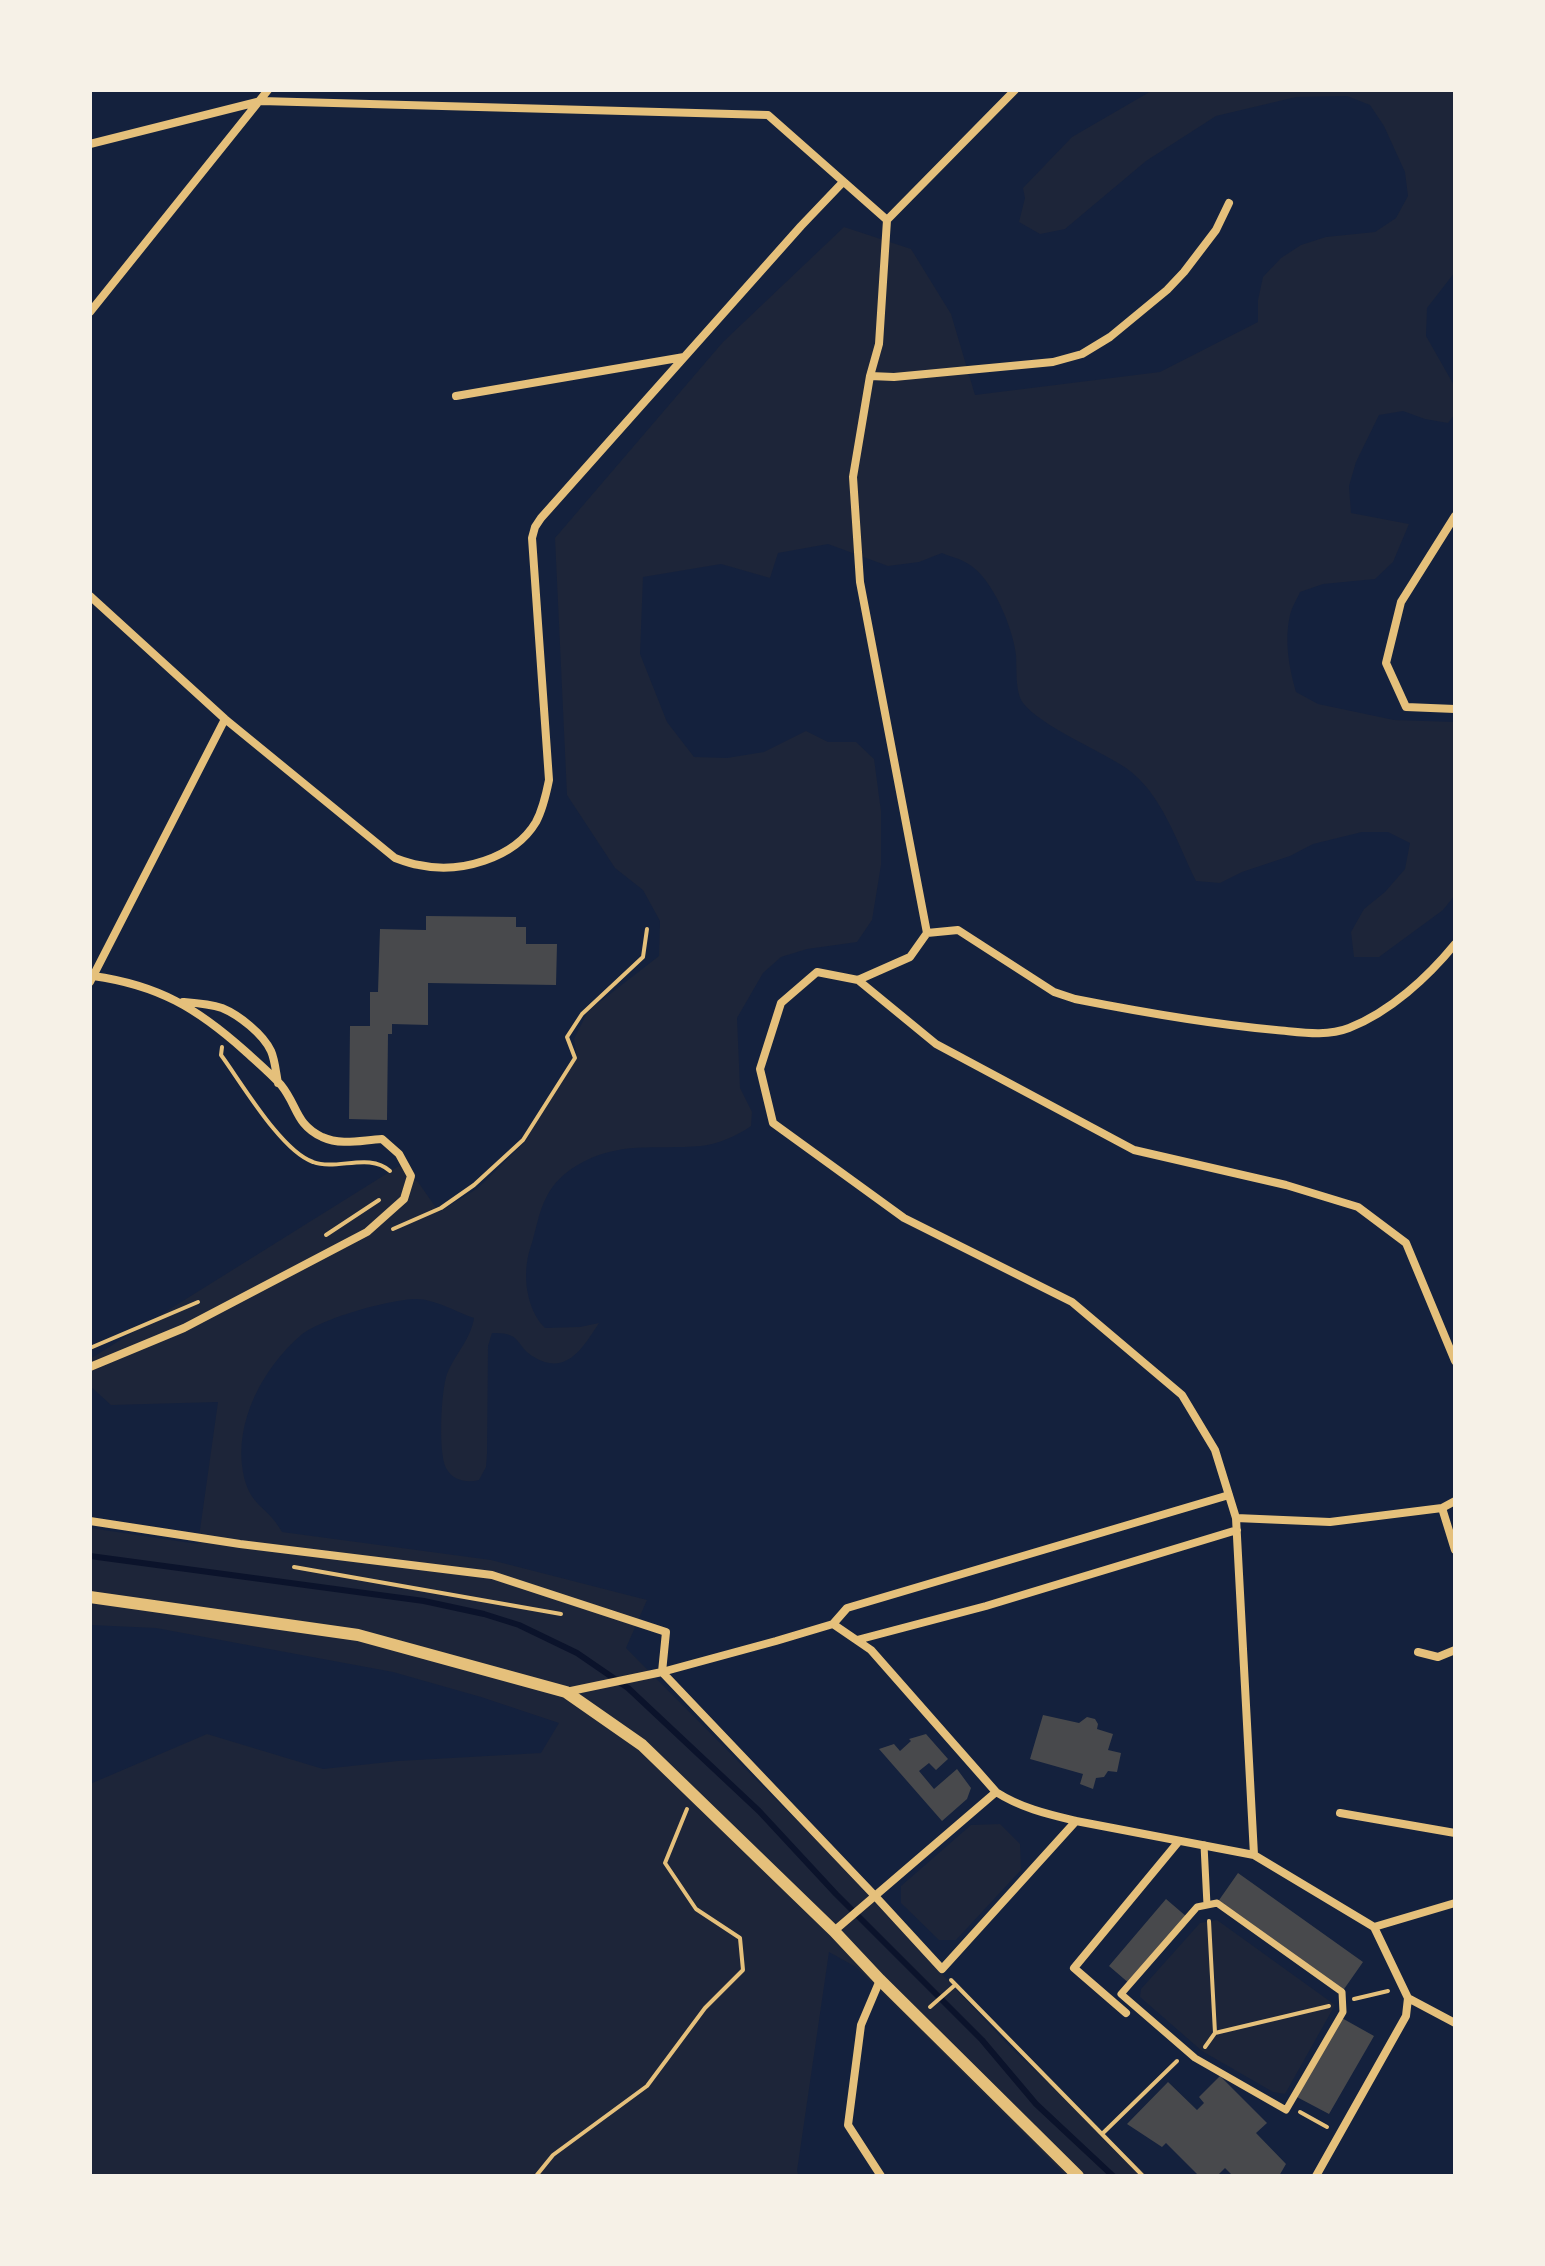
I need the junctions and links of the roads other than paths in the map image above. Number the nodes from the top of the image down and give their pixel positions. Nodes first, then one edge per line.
1 (268, 90) edge
2 (1015, 90) edge
3 (261, 101) junction
4 (90, 144) edge
5 (843, 182) junction
6 (1229, 203) dead end
7 (887, 220) junction
8 (90, 312) edge
9 (685, 357) junction
10 (870, 376) junction
11 (456, 396) dead end
12 (1455, 516) edge
13 (90, 596) edge
14 (1455, 709) edge
15 (225, 719) junction
16 (927, 933) junction
17 (1455, 944) edge
18 (92, 979) edge
19 (858, 980) junction
20 (179, 1002) junction
21 (278, 1083) junction
22 (1455, 1361) edge
23 (90, 1367) edge
24 (1229, 1495) junction
25 (1455, 1501) edge
26 (1442, 1508) junction
27 (1236, 1518) junction
28 (90, 1521) edge
29 (1237, 1530) junction
30 (1455, 1550) edge
31 (90, 1597) edge
32 (833, 1624) junction
33 (857, 1640) junction
34 (1455, 1650) edge
35 (1418, 1652) dead end
36 (662, 1672) junction
37 (566, 1692) junction
38 (996, 1792) junction
39 (1340, 1813) dead end
40 (1076, 1821) junction
41 (1455, 1833) edge
42 (1179, 1841) junction
43 (1204, 1845) junction
44 (1254, 1855) junction
45 (875, 1896) junction
46 (1455, 1903) edge
47 (1207, 1905) junction
48 (1374, 1927) junction
49 (834, 1931) junction
50 (880, 1980) junction
51 (1408, 1998) junction
52 (1126, 2013) dead end
53 (1455, 2023) edge
54 (881, 2176) edge
55 (1078, 2176) edge
56 (1316, 2176) edge

1 - 3 street
2 - 7 street
3 - 4 street
3 - 5 street
3 - 8 street
5 - 7 street
5 - 9 street
6 - 10 street
7 - 10 street
9 - 11 street
9 - 15 street
10 - 16 street
12 - 14 street
13 - 15 street
15 - 18 street
16 - 17 street
16 - 19 street
18 - 20 street
19 - 22 street
19 - 24 street
20 - 21 street
20 - 21 street
21 - 23 street
24 - 27 street
24 - 32 street
25 - 26 street
26 - 27 street
26 - 30 street
27 - 29 street
28 - 36 street
29 - 33 street
29 - 44 street
31 - 37 street
32 - 33 street
32 - 36 street
33 - 38 street
34 - 35 street
36 - 37 street
36 - 45 street
37 - 49 street
38 - 40 street
38 - 45 street
39 - 41 street
40 - 42 street
40 - 45 street
42 - 43 street
42 - 52 street
43 - 44 street
43 - 47 street
44 - 48 street
45 - 49 street
46 - 48 street
47 - 47 street
48 - 51 street
49 - 50 street
50 - 54 street
50 - 55 street
51 - 53 street
51 - 56 street

